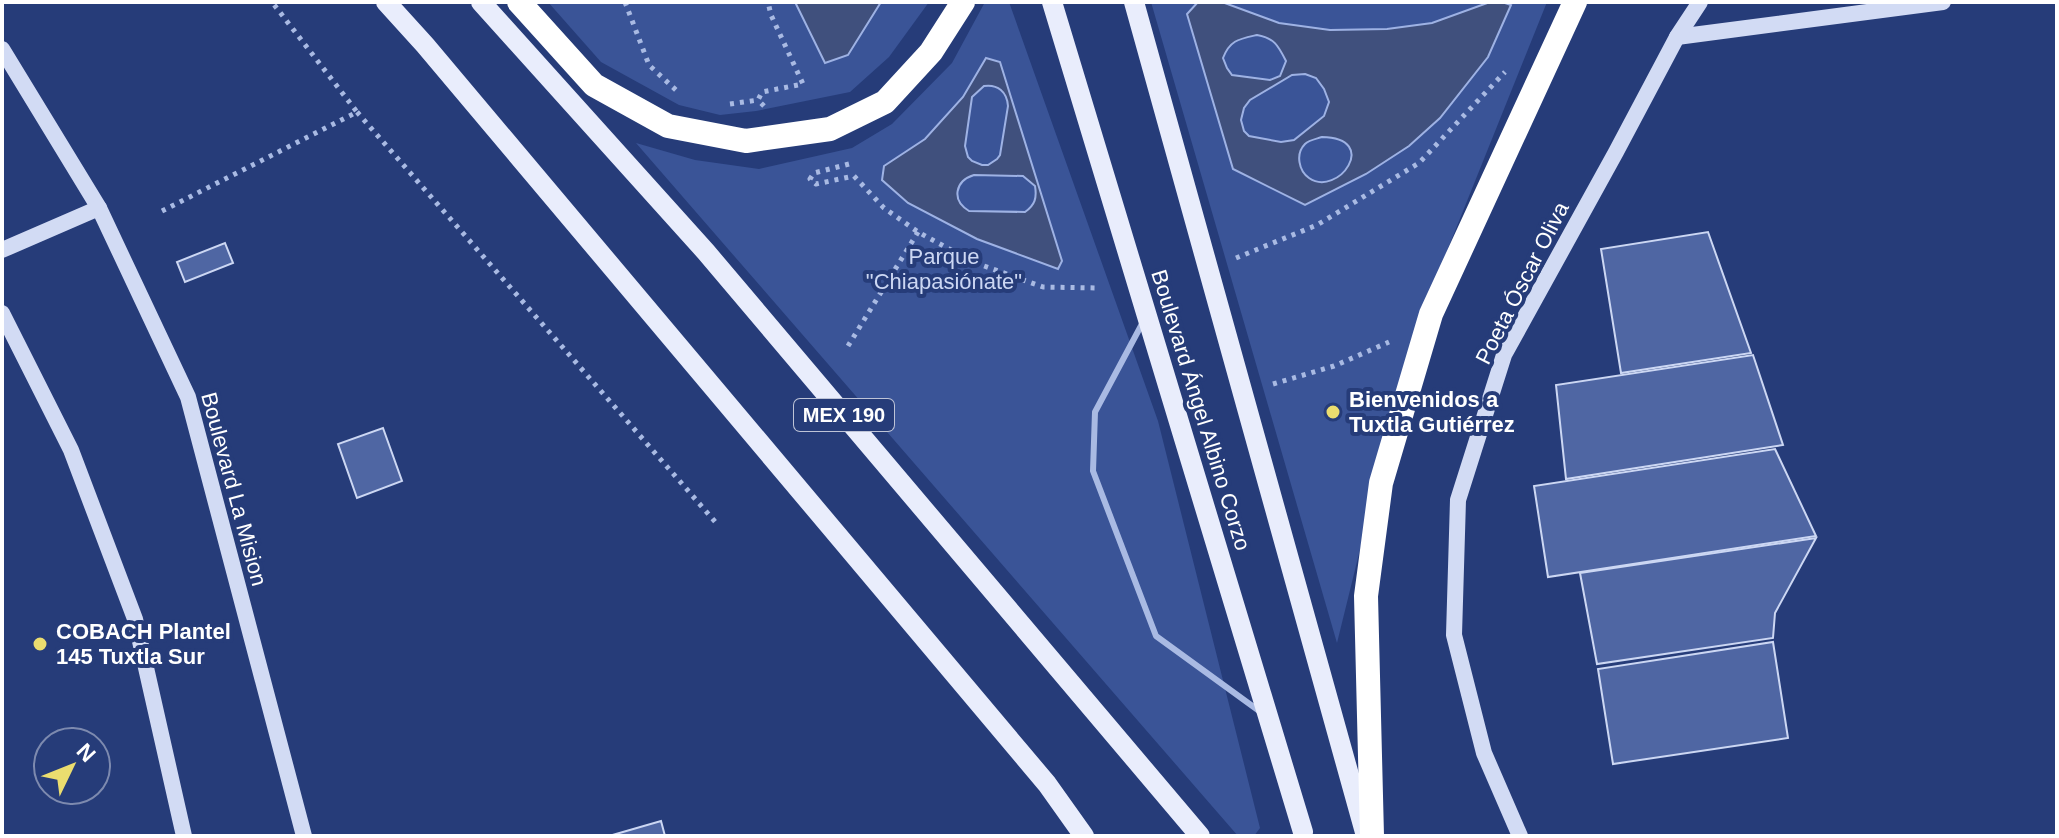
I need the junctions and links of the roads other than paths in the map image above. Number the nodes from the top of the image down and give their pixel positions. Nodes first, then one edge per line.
1 (386, 2) edge
2 (481, 2) edge
3 (519, 2) edge
4 (963, 2) edge
5 (1052, 2) edge
6 (1134, 2) edge
7 (1575, 2) edge
8 (1700, 2) edge
9 (1943, 2) edge
10 (1677, 37) junction
11 (2, 49) edge
12 (99, 208) junction
13 (2, 250) edge
14 (2, 313) edge
15 (1147, 315) junction
16 (1269, 719) junction
17 (1303, 832) dead end
18 (184, 836) edge
19 (304, 836) edge
20 (1084, 836) edge
21 (1200, 836) edge
22 (1366, 836) edge
23 (1372, 836) edge
24 (1520, 836) edge

1 - 20 main road
2 - 21 main road, MEX 190
3 - 4 highway
5 - 15 main road, Boulevard Ángel Albino Corzo
6 - 22 main road, Boulevard Ángel Albino Corzo
7 - 23 highway
8 - 10 street, Poeta Óscar Oliva
9 - 10 street
10 - 24 street, Poeta Óscar Oliva
11 - 12 street, Boulevard La Mision
12 - 13 street
12 - 19 street, Boulevard La Mision
14 - 18 street
15 - 16 main road, Boulevard Ángel Albino Corzo
15 - 16 lane
16 - 17 main road, Boulevard Ángel Albino Corzo

